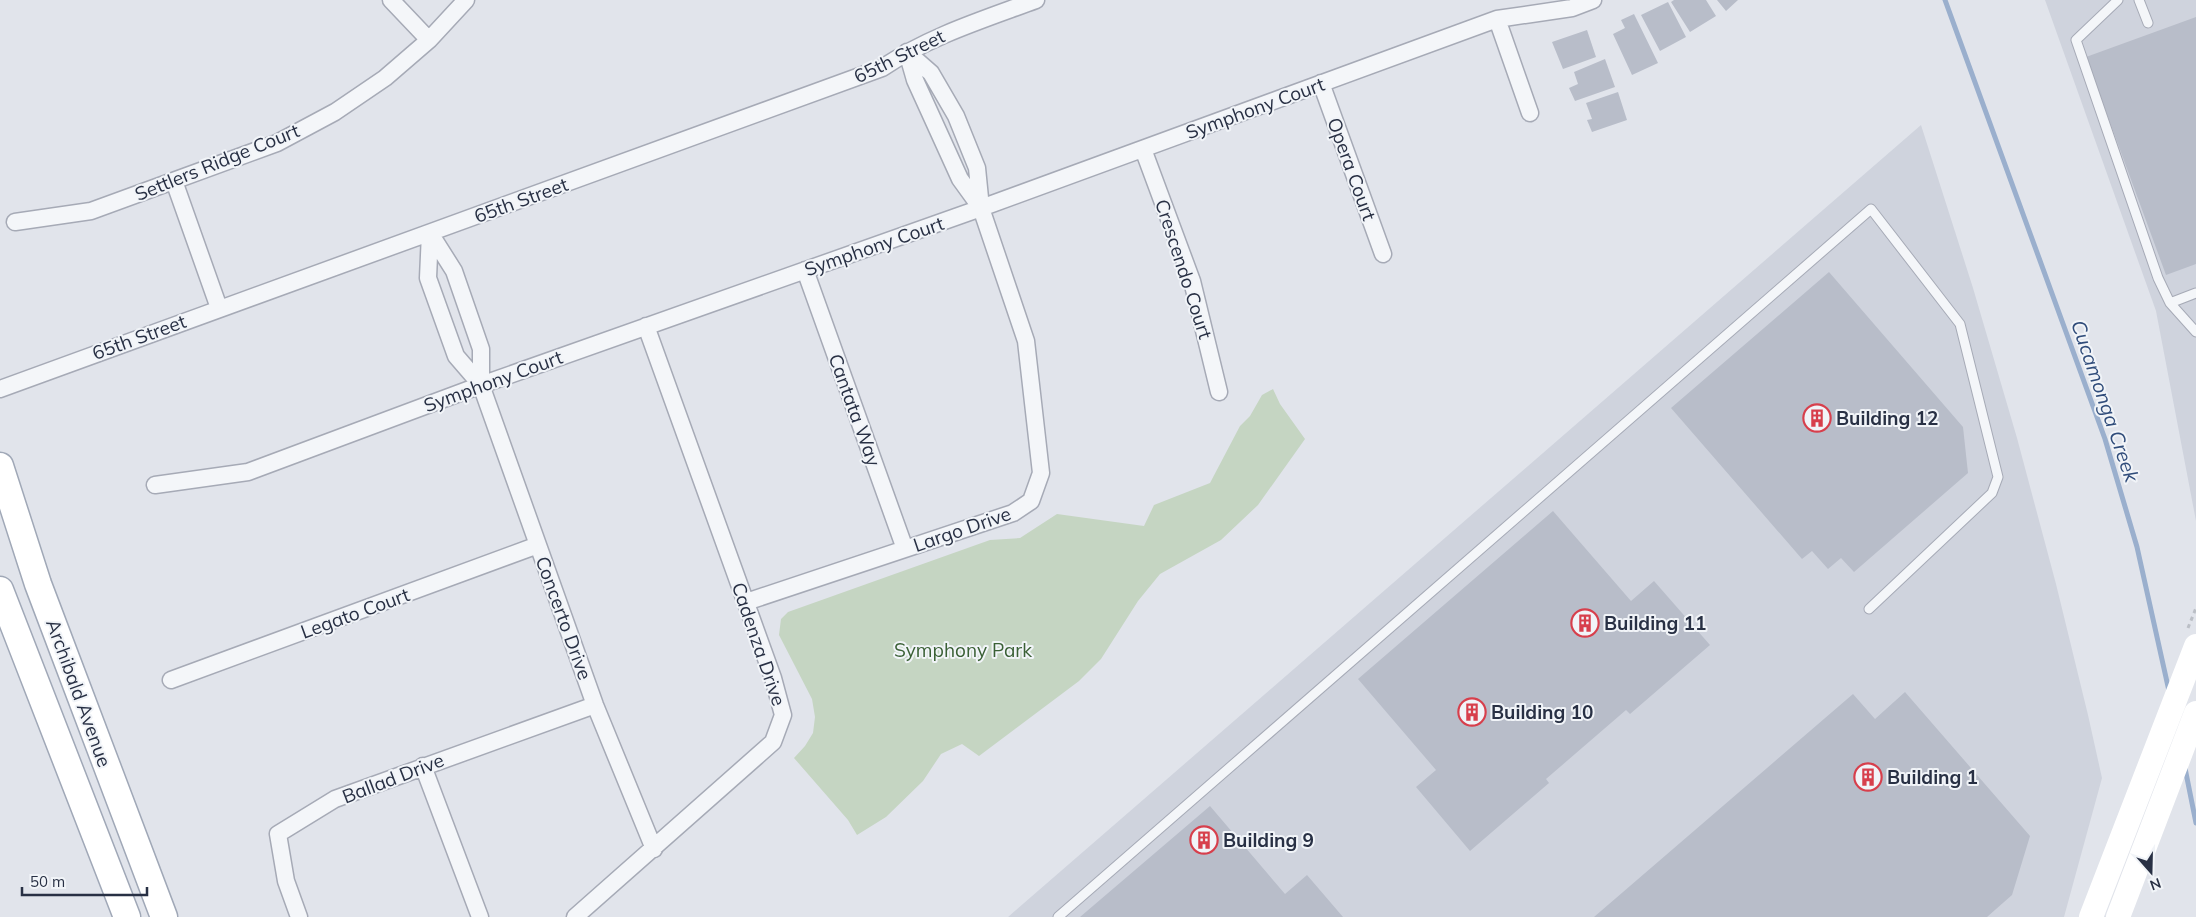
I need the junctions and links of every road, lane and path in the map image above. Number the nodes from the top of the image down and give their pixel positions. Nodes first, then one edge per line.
1 (391, 0) edge
2 (466, 0) edge
3 (1036, 0) edge
4 (1593, 0) edge
5 (2118, 0) edge
6 (2139, 0) edge
7 (1497, 19) junction
8 (2148, 23) dead end
9 (429, 40) junction
10 (907, 52) junction
11 (1321, 84) junction
12 (1530, 113) dead end
13 (1143, 148) junction
14 (174, 180) junction
15 (981, 208) junction
16 (15, 222) dead end
17 (430, 233) junction
18 (1384, 254) dead end
19 (805, 270) junction
20 (2196, 293) edge
21 (2170, 303) junction
22 (219, 308) junction
23 (646, 326) junction
24 (2196, 332) edge
25 (481, 385) junction
26 (0, 389) edge
27 (1219, 392) dead end
28 (0, 466) edge
29 (155, 485) dead end
30 (538, 545) junction
31 (905, 549) junction
32 (0, 590) edge
33 (746, 602) junction
34 (1869, 609) dead end
35 (2196, 646) edge
36 (171, 680) dead end
37 (595, 705) junction
38 (2196, 713) edge
39 (423, 766) junction
40 (654, 849) junction
41 (126, 917) edge
42 (164, 917) edge
43 (299, 917) edge
44 (480, 917) edge
45 (575, 917) edge
46 (1058, 917) edge
47 (2091, 917) edge
48 (2118, 917) edge

1 - 9 street
2 - 9 street, Settlers Ridge Court
3 - 10 street, 65th Street
4 - 7 street, Symphony Court
5 - 21 lane
6 - 8 lane
7 - 11 street, Symphony Court
7 - 12 street
9 - 14 street, Settlers Ridge Court
10 - 15 street, Largo Drive
10 - 17 street, 65th Street
11 - 13 street, Symphony Court
11 - 18 street, Opera Court
13 - 15 street, Symphony Court
13 - 27 street, Crescendo Court
14 - 16 street, Settlers Ridge Court
14 - 22 street
15 - 19 street, Symphony Court
15 - 31 street, Largo Drive
17 - 22 street, 65th Street
17 - 25 street, Concerto Drive
17 - 25 street, Concerto Drive
19 - 23 street, Symphony Court
19 - 31 street, Cantata Way
20 - 21 lane
21 - 24 lane
22 - 26 street, 65th Street
23 - 25 street, Symphony Court
23 - 33 street, Cadenza Drive
25 - 29 street, Symphony Court
25 - 30 street, Concerto Drive
28 - 42 main road, Archibald Avenue
30 - 36 street, Legato Court
30 - 37 street, Concerto Drive
31 - 33 street, Largo Drive
32 - 41 main road, Archibald Avenue
33 - 40 street, Cadenza Drive
34 - 46 lane
35 - 47 main road
37 - 39 street, Ballad Drive
37 - 40 street, Concerto Drive
38 - 48 main road
39 - 43 street, Ballad Drive
39 - 44 street
40 - 45 street, Cadenza Drive

